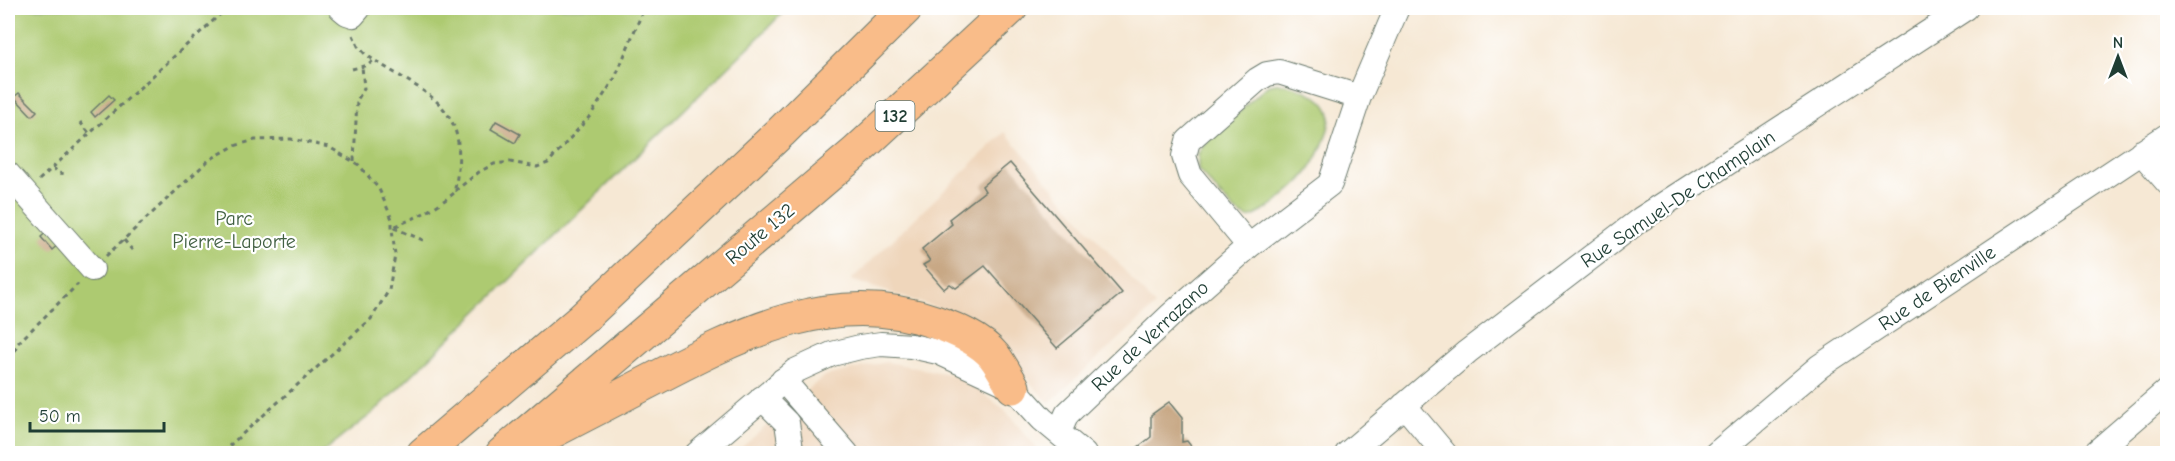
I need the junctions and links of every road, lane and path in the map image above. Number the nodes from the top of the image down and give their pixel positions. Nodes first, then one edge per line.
1 (227, 8) edge
2 (644, 8) edge
3 (906, 8) edge
4 (1011, 8) edge
5 (1396, 8) edge
6 (1966, 8) edge
7 (351, 10) edge
8 (374, 60) junction
9 (362, 66) junction
10 (352, 69) dead end
11 (1359, 97) junction
12 (80, 122) dead end
13 (90, 134) junction
14 (2168, 135) edge
15 (2141, 152) junction
16 (354, 162) junction
17 (53, 167) junction
18 (8, 174) edge
19 (67, 174) dead end
20 (2168, 183) edge
21 (24, 193) junction
22 (454, 193) junction
23 (393, 228) junction
24 (124, 240) junction
25 (425, 241) dead end
26 (1249, 246) junction
27 (133, 251) dead end
28 (92, 269) junction
29 (8, 368) edge
30 (783, 380) junction
31 (1013, 387) junction
32 (2168, 390) edge
33 (762, 398) junction
34 (1404, 405) junction
35 (1059, 432) junction
36 (8, 433) edge
37 (2108, 449) edge
38 (14, 453) edge
39 (220, 453) edge
40 (423, 453) edge
41 (502, 453) edge
42 (509, 453) edge
43 (697, 453) edge
44 (788, 453) edge
45 (847, 453) edge
46 (1084, 453) edge
47 (1347, 453) edge
48 (1445, 453) edge
49 (1716, 453) edge

1 - 13 path
2 - 22 path
3 - 40 highway
4 - 41 highway, Route 132 / 132
5 - 11 street, Rue de Verrazano
6 - 34 street, Rue Samuel-De Champlain
7 - 8 path
8 - 9 path
8 - 22 path
9 - 10 path
9 - 16 path
11 - 26 street, Rue de Verrazano
11 - 26 street
12 - 13 path
13 - 17 path
14 - 15 street, Rue de Bienville
15 - 20 street
15 - 49 street, Rue de Bienville
16 - 23 path
16 - 24 path
17 - 19 path
17 - 21 path
18 - 21 street
21 - 28 street
22 - 23 path
23 - 25 path
23 - 39 path
24 - 27 path
24 - 28 path
26 - 35 street, Rue de Verrazano
28 - 29 path
30 - 31 street
30 - 33 street
30 - 45 street
31 - 35 street
31 - 42 highway
32 - 37 street
33 - 43 street
33 - 44 street
34 - 47 street, Rue Samuel-De Champlain
34 - 48 street
35 - 46 street
36 - 38 path

